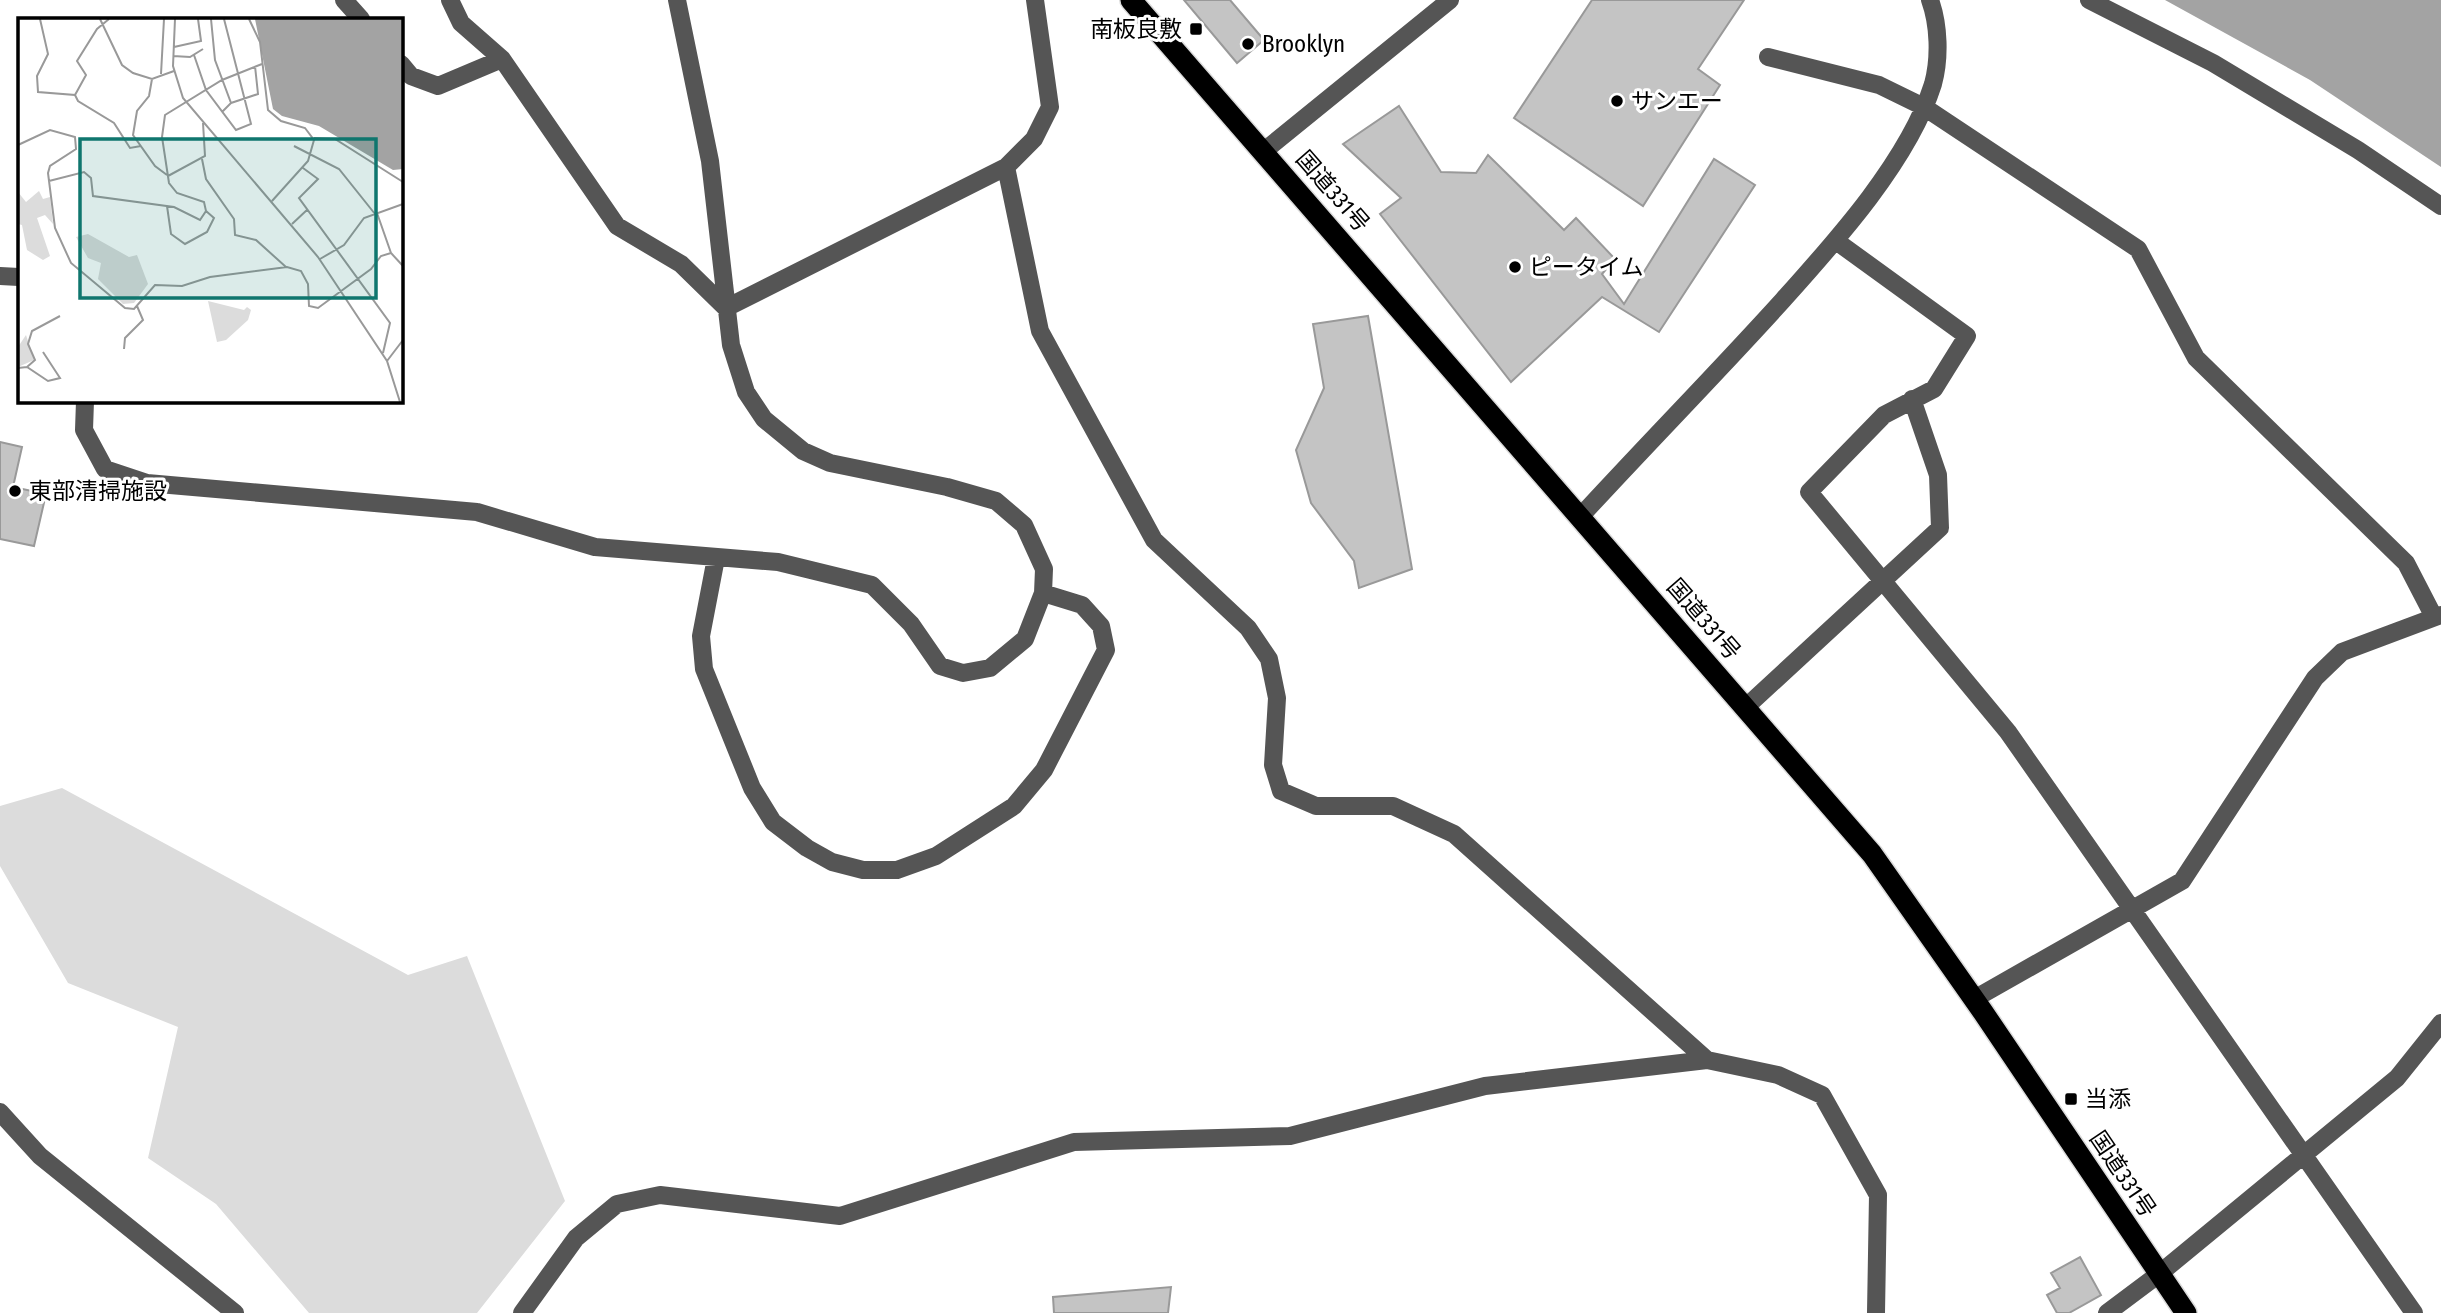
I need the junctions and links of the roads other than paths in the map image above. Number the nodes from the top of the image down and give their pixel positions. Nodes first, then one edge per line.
1 (344, 0) edge
2 (450, 0) edge
3 (677, 0) edge
4 (1035, 0) edge
5 (1131, 0) edge
6 (1450, 0) edge
7 (1930, 0) edge
8 (2089, 0) edge
9 (360, 18) edge
10 (1768, 57) dead end
11 (502, 58) junction
12 (402, 65) edge
13 (1924, 107) junction
14 (1264, 151) junction
15 (1006, 167) junction
16 (2441, 205) edge
17 (1836, 241) junction
18 (0, 276) edge
19 (18, 277) edge
20 (726, 308) junction
21 (1912, 399) junction
22 (85, 402) edge
23 (1580, 517) junction
24 (716, 558) junction
25 (1882, 580) junction
26 (1043, 593) junction
27 (2437, 616) edge
28 (1746, 707) junction
29 (2130, 910) junction
30 (1974, 999) junction
31 (2441, 1023) edge
32 (1707, 1060) junction
33 (0, 1112) edge
34 (2302, 1156) junction
35 (2159, 1274) junction
36 (235, 1313) edge
37 (522, 1313) edge
38 (1875, 1313) edge
39 (2107, 1313) edge
40 (2186, 1313) edge
41 (2414, 1313) edge

1 - 9 street
2 - 11 street
3 - 20 street
4 - 15 street
5 - 14 highway, 国道331号
6 - 14 street
7 - 13 street
8 - 16 street
10 - 13 street
11 - 12 street
11 - 20 street
13 - 17 street
13 - 27 street
14 - 23 highway, 国道331号
15 - 20 street
15 - 32 street
17 - 21 street
17 - 23 street
18 - 19 street
20 - 26 street
21 - 25 street
21 - 25 street
22 - 24 street
23 - 28 highway, 国道331号
24 - 26 street
24 - 26 street
25 - 28 street
25 - 29 street
27 - 29 street
28 - 30 highway, 国道331号
29 - 30 street
29 - 34 street
30 - 35 highway, 国道331号
31 - 34 street
32 - 37 street
32 - 38 street
33 - 36 street
34 - 35 street
34 - 41 street
35 - 39 street
35 - 40 highway, 国道331号

